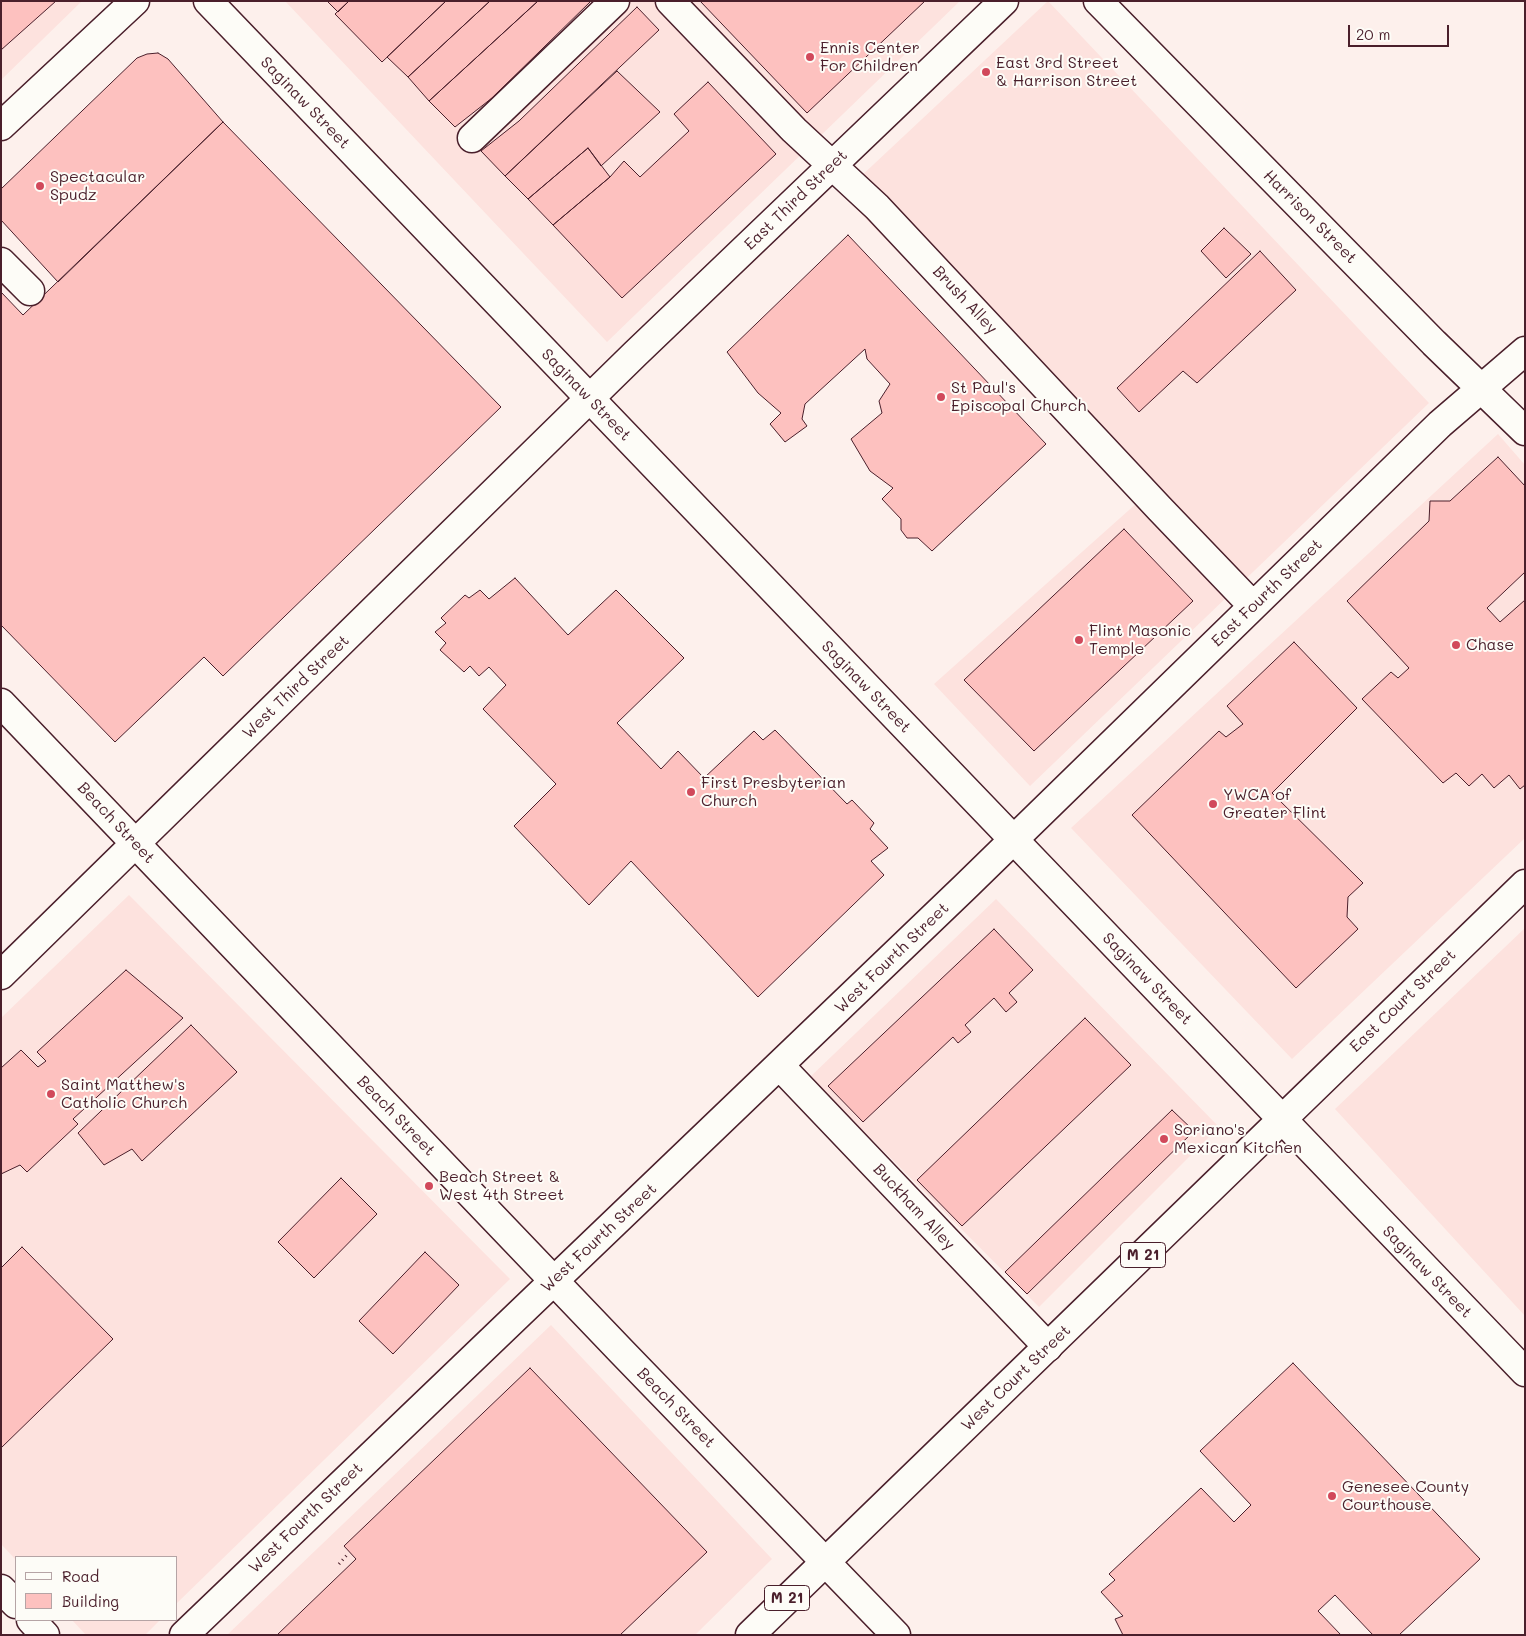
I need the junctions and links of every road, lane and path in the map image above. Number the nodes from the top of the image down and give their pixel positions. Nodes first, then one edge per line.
1 (135, 1) edge
2 (208, 1) edge
3 (615, 1) edge
4 (670, 1) edge
5 (1004, 1) edge
6 (1098, 1) edge
7 (1, 126) edge
8 (472, 138) dead end
9 (832, 166) junction
10 (1, 262) edge
11 (30, 291) dead end
12 (1525, 351) edge
13 (1481, 388) junction
14 (589, 399) junction
15 (1525, 431) edge
16 (1254, 606) junction
17 (1, 703) edge
18 (1013, 841) junction
19 (136, 844) junction
20 (1525, 884) edge
21 (1, 975) edge
22 (780, 1066) junction
23 (1282, 1120) junction
24 (554, 1281) junction
25 (1048, 1347) junction
26 (1525, 1372) edge
27 (348, 1555) dead end
28 (825, 1562) junction
29 (339, 1564) dead end
30 (1, 1588) edge
31 (15, 1603) edge
32 (32, 1621) edge
33 (46, 1635) edge
34 (184, 1635) edge
35 (750, 1635) edge
36 (896, 1635) edge

1 - 7 street
2 - 14 street, Saginaw Street
3 - 8 street
4 - 9 street, Brush Alley
5 - 9 street, East Third Street
6 - 13 street, Harrison Street
9 - 14 street, East Third Street
9 - 16 street, Brush Alley
10 - 11 street
12 - 13 street, East Fourth Street
13 - 15 street, Harrison Street
13 - 16 street, East Fourth Street
14 - 18 street, Saginaw Street
14 - 19 street, West Third Street
16 - 18 street, East Fourth Street
17 - 19 street, Beach Street
18 - 22 street, West Fourth Street
18 - 23 street, Saginaw Street
19 - 21 street, West Third Street
19 - 24 street, Beach Street
20 - 23 street, East Court Street / M 21
22 - 24 street, West Fourth Street
22 - 25 street, Buckham Alley
23 - 25 street, West Court Street / M 21
23 - 26 street, Saginaw Street
24 - 28 street, Beach Street
24 - 34 street, West Fourth Street
25 - 28 street, West Court Street / M 21
27 - 29 path
28 - 35 street, West Court Street / M 21
28 - 36 street, Beach Street
30 - 31 street
32 - 33 street

